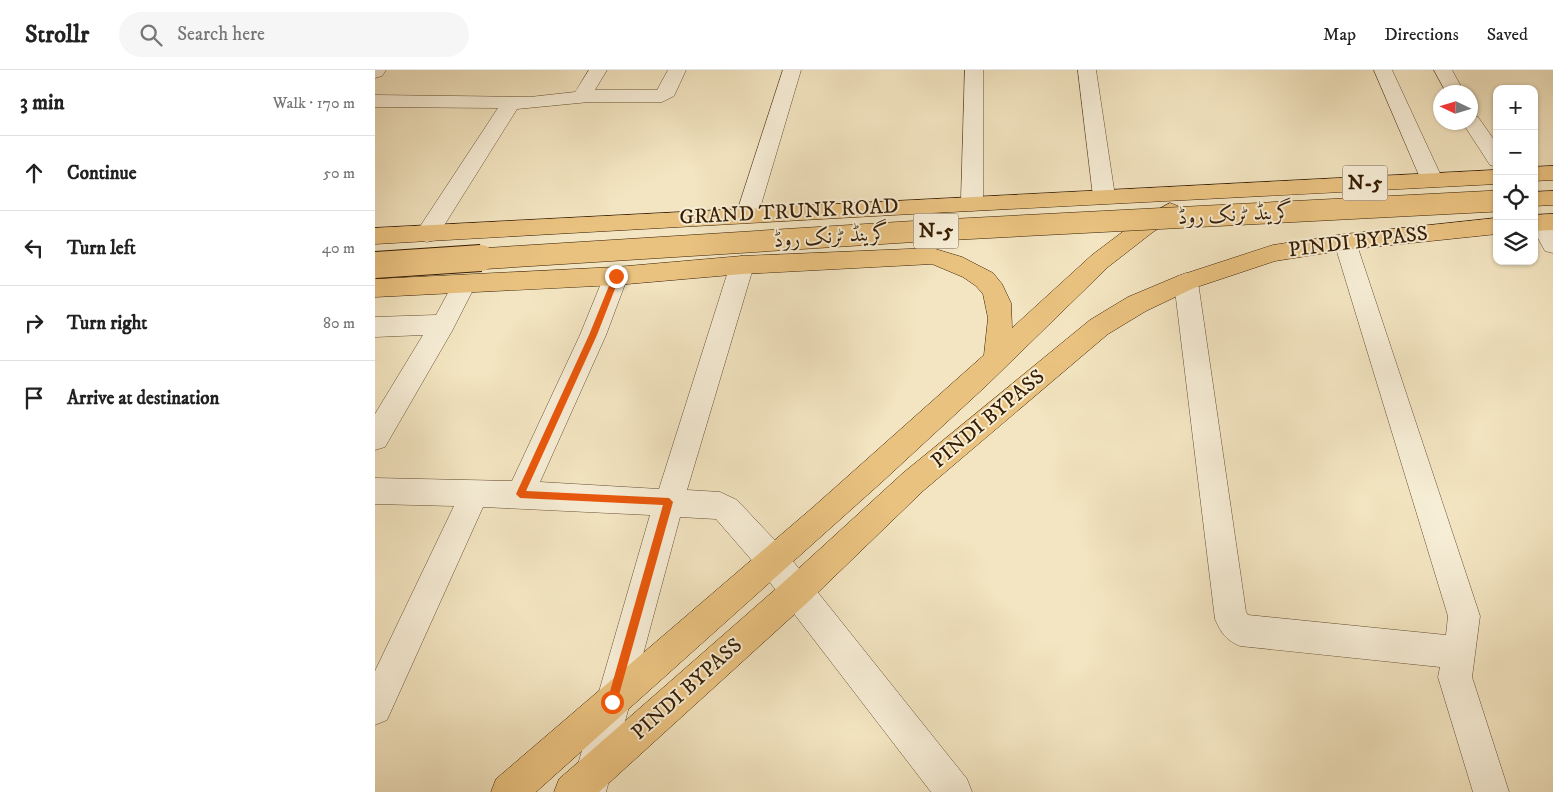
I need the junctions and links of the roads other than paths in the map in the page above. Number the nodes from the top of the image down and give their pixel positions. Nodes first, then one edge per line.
1 (598, 70) edge
2 (677, 70) edge
3 (792, 70) edge
4 (974, 70) edge
5 (1087, 70) edge
6 (1383, 70) edge
7 (1443, 70) edge
8 (1451, 85) edge
9 (581, 97) junction
10 (375, 101) edge
11 (511, 103) junction
12 (1477, 130) edge
13 (1493, 154) edge
14 (1553, 173) edge
15 (1538, 174) edge
16 (1493, 177) edge
17 (1432, 180) junction
18 (1233, 190) junction
19 (1104, 196) junction
20 (1553, 198) edge
21 (1538, 199) edge
22 (1493, 201) edge
23 (972, 203) junction
24 (747, 215) junction
25 (1543, 223) edge
26 (1493, 226) edge
27 (427, 234) junction
28 (375, 236) edge
29 (1345, 242) junction
30 (1553, 245) edge
31 (375, 264) edge
32 (742, 265) junction
33 (616, 276) junction
34 (1185, 282) junction
35 (464, 284) junction
36 (375, 288) edge
37 (443, 324) junction
38 (375, 327) edge
39 (996, 360) junction
40 (375, 438) edge
41 (375, 491) edge
42 (475, 493) junction
43 (520, 494) junction
44 (669, 502) junction
45 (773, 561) junction
46 (797, 591) junction
47 (1459, 653) junction
48 (612, 702) junction
49 (375, 708) edge
50 (584, 786) edge
51 (509, 792) edge
52 (954, 792) edge
53 (1491, 792) edge

1 - 9 street
2 - 9 street
3 - 24 street
4 - 23 street
5 - 19 street
6 - 17 street
7 - 8 street
9 - 11 street
10 - 11 street
11 - 27 street
12 - 13 street
14 - 15 highway
16 - 17 highway, گرینڈ ٹرنک روڈ / N-5
17 - 18 highway, گرینڈ ٹرنک روڈ / N-5
18 - 19 highway, GRAND TRUNK ROAD / N-5
18 - 39 highway, PINDI BYPASS / N-5
19 - 23 highway, GRAND TRUNK ROAD / N-5
20 - 21 highway
22 - 31 highway, گرینڈ ٹرنک روڈ / N-5, bridge
23 - 24 highway, GRAND TRUNK ROAD / N-5
24 - 27 highway, GRAND TRUNK ROAD / N-5
25 - 30 street
26 - 29 highway, PINDI BYPASS
27 - 28 highway, GRAND TRUNK ROAD / N-5
29 - 34 highway, PINDI BYPASS
29 - 47 street
32 - 33 highway
32 - 39 highway
32 - 44 street
33 - 35 highway
33 - 43 street
34 - 46 highway, PINDI BYPASS
34 - 47 street
35 - 36 highway
35 - 37 street
37 - 38 street
37 - 40 street
39 - 45 highway, PINDI BYPASS / N-5
41 - 42 street
42 - 43 street
42 - 49 street
43 - 44 street
44 - 45 street
44 - 48 street
45 - 46 street
45 - 48 highway, PINDI BYPASS / N-5
46 - 50 highway, PINDI BYPASS
46 - 52 street
47 - 53 street
48 - 50 street
48 - 51 highway, PINDI BYPASS / N-5

